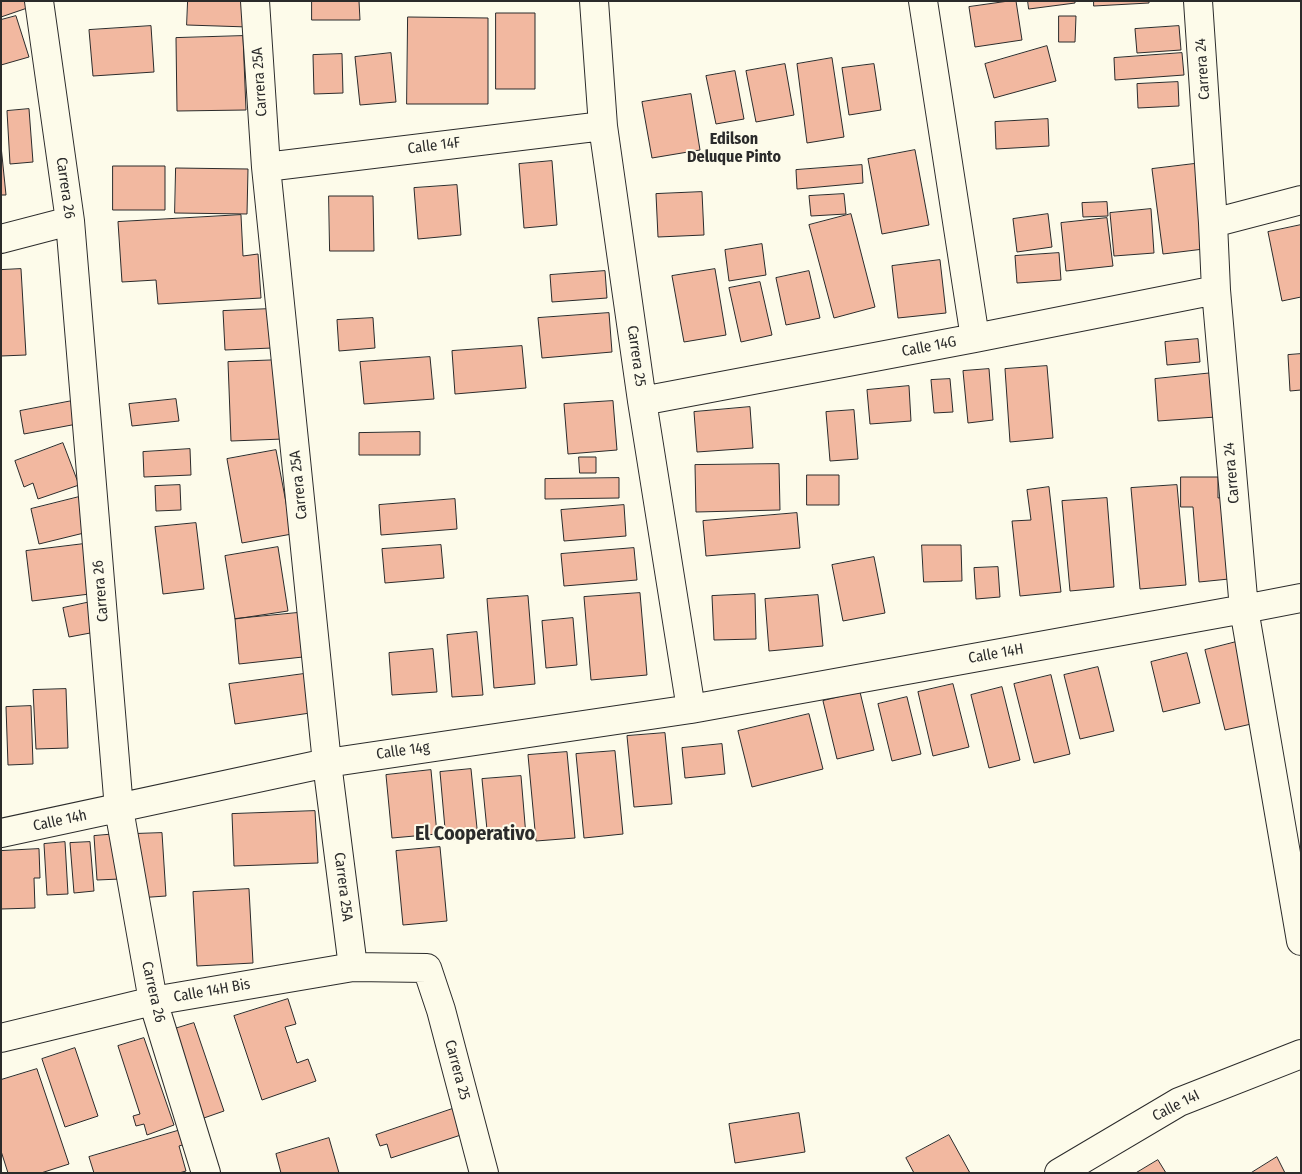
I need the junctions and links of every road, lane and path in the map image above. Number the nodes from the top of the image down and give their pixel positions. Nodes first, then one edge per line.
1 (39, 1) edge
2 (255, 1) edge
3 (594, 1) edge
4 (923, 1) edge
5 (1198, 1) edge
6 (603, 126) junction
7 (266, 167) junction
8 (1301, 200) edge
9 (70, 221) junction
10 (1213, 223) junction
11 (1, 238) edge
12 (1216, 290) junction
13 (975, 338) junction
14 (642, 401) junction
15 (1301, 598) edge
16 (1244, 609) junction
17 (691, 709) junction
18 (327, 763) junction
19 (119, 809) junction
20 (1, 833) edge
21 (1301, 941) edge
22 (353, 967) junction
23 (427, 968) joint
24 (153, 1001) junction
25 (1, 1038) edge
26 (1301, 1054) edge
27 (206, 1173) edge
28 (484, 1173) edge
29 (1058, 1173) edge

1 - 9 street, Carrera 26
2 - 7 street, Carrera 25A
3 - 6 street, Carrera 25
4 - 13 street
5 - 10 street, Carrera 24
6 - 7 street, Calle 14F
6 - 14 street, Carrera 25
7 - 18 street, Carrera 25A
8 - 10 street
9 - 11 street
9 - 19 street, Carrera 26
10 - 12 street, Carrera 24
12 - 13 street, Calle 14G
12 - 16 street, Carrera 24
13 - 14 street, Calle 14G
14 - 17 street, Carrera 25
15 - 16 street, Calle 14H
16 - 17 street, Calle 14H
16 - 21 street, Carrera 24
17 - 18 street, Calle 14g
18 - 19 street, Calle 14g
18 - 22 street, Carrera 25A
19 - 20 street, Calle 14h
19 - 24 street, Carrera 26
22 - 23 street, Calle 14H Bis
22 - 24 street, Calle 14H Bis
23 - 28 street, Carrera 25
24 - 25 street, Calle 14H Bis
24 - 27 street, Carrera 26
26 - 29 street, Calle 14I

